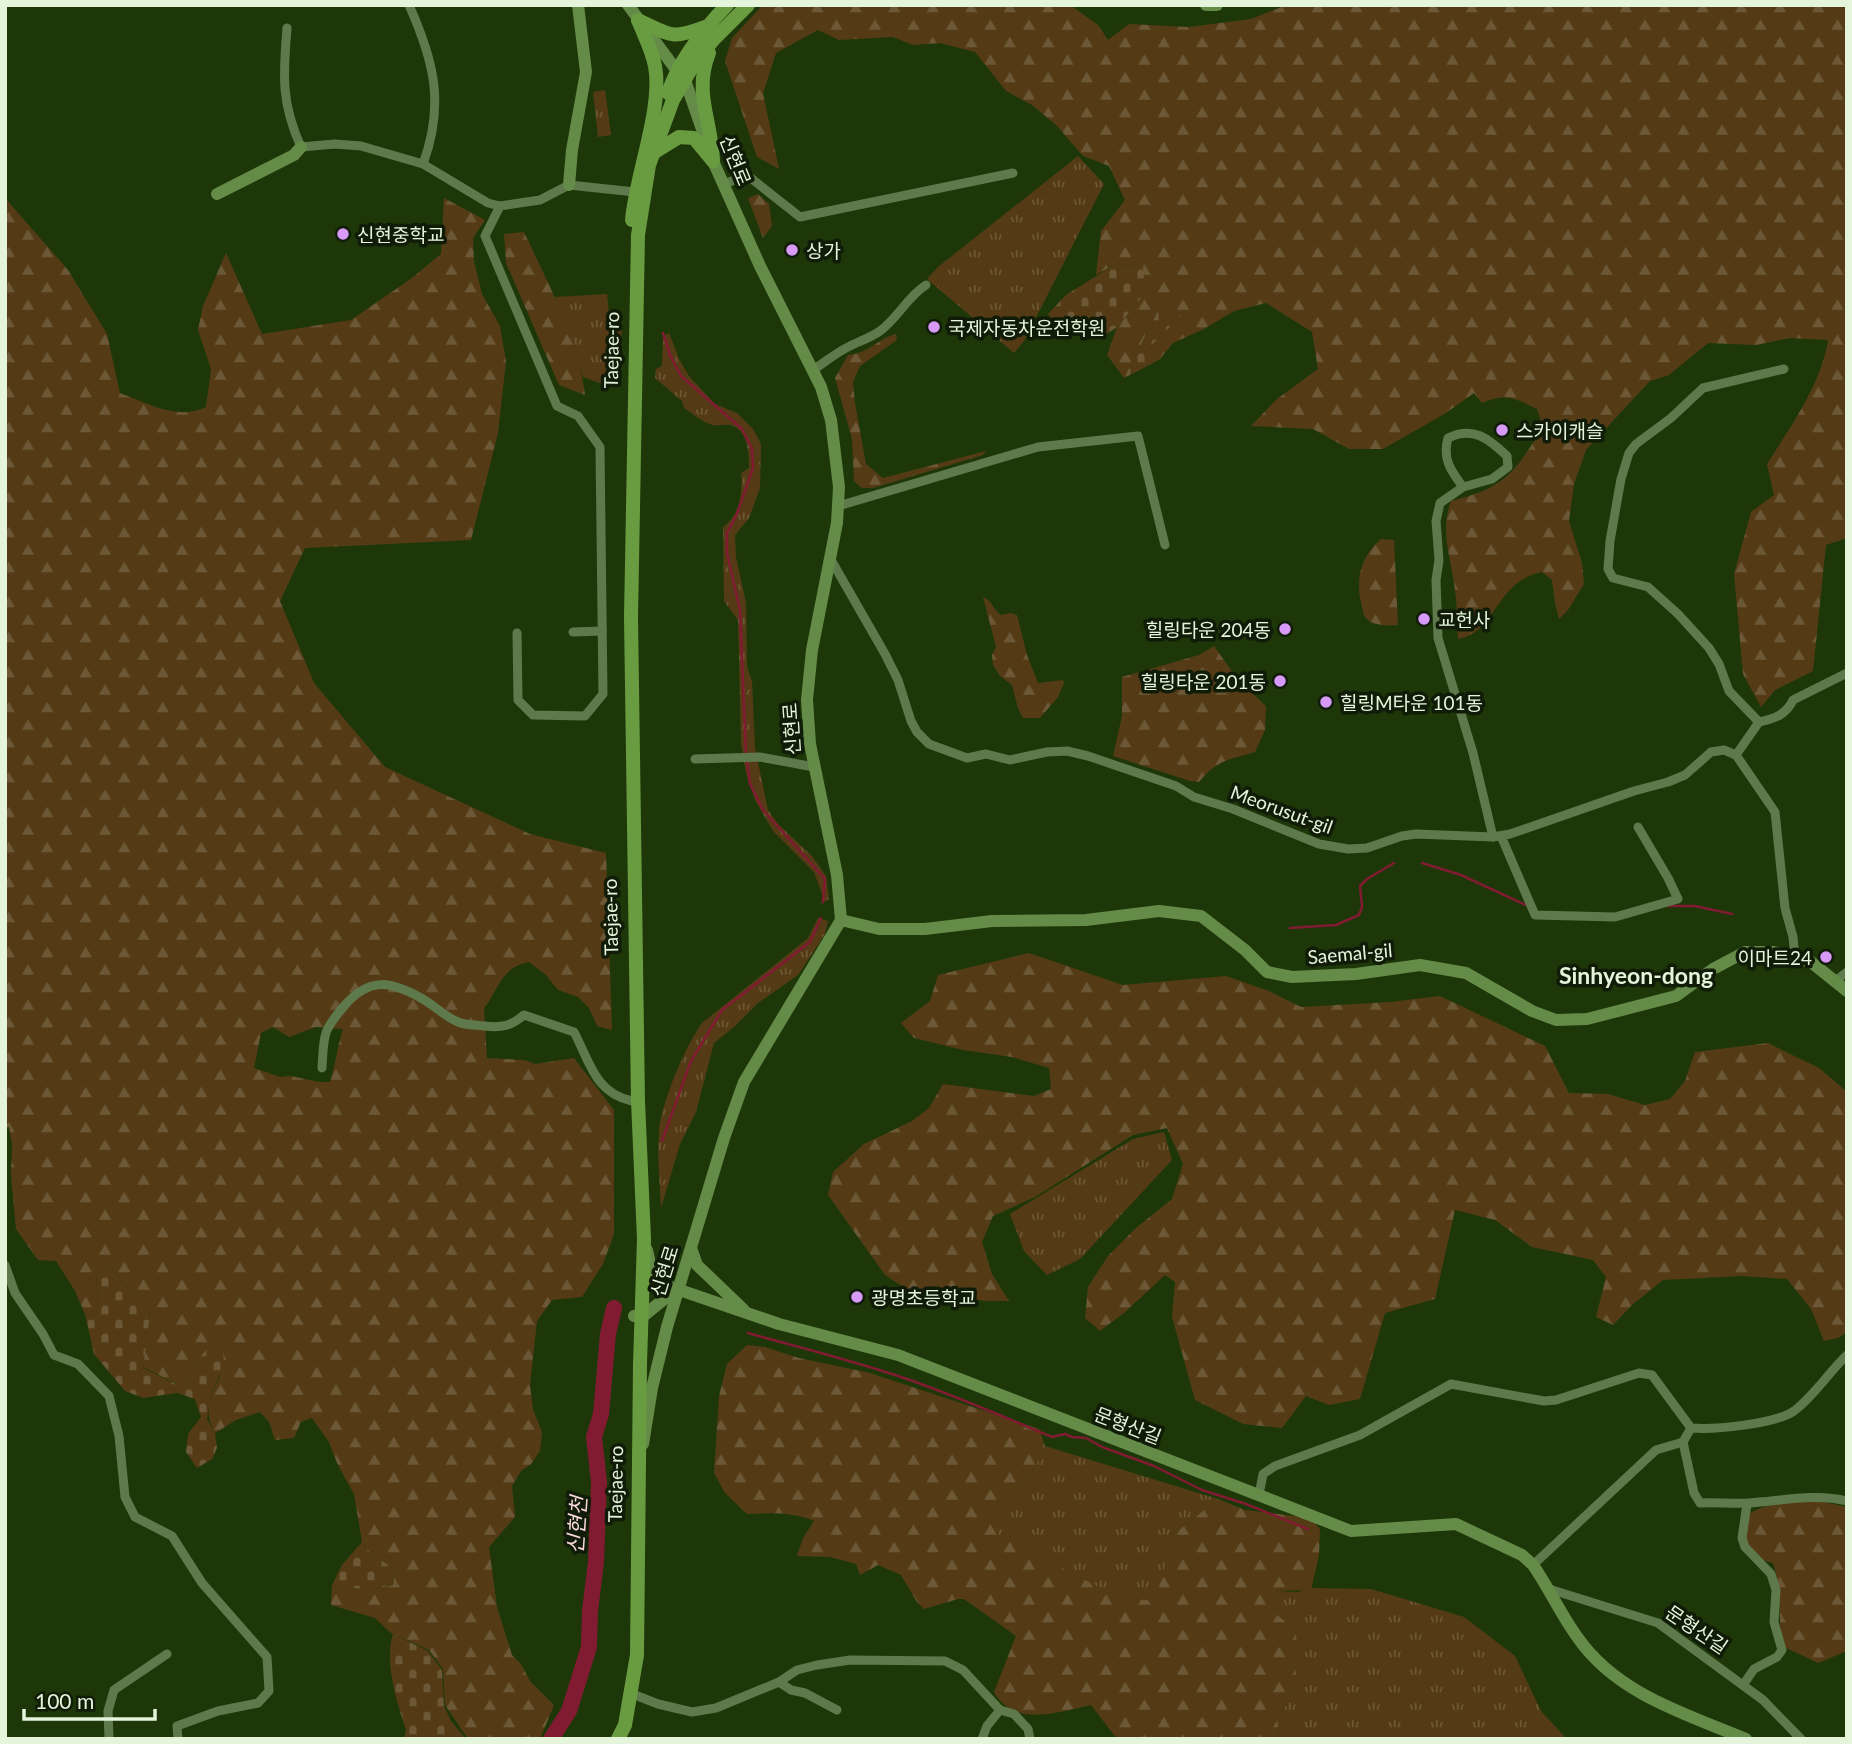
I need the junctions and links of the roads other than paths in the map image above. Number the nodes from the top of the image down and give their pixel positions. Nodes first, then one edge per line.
1 (408, 5) edge
2 (578, 5) edge
3 (628, 5) edge
4 (727, 5) edge
5 (748, 5) edge
6 (1206, 5) edge
7 (1217, 5) edge
8 (638, 20) junction
9 (286, 29) dead end
10 (710, 33) junction
11 (681, 76) junction
12 (301, 147) junction
13 (647, 156) junction
14 (713, 161) junction
15 (423, 164) junction
16 (1013, 173) dead end
17 (723, 184) junction
18 (569, 185) junction
19 (635, 192) junction
20 (217, 194) dead end
21 (500, 206) junction
22 (632, 253) junction
23 (926, 285) dead end
24 (1784, 369) dead end
25 (813, 370) junction
26 (1463, 487) junction
27 (838, 506) junction
28 (1165, 545) dead end
29 (830, 558) junction
30 (602, 631) junction
31 (573, 632) dead end
32 (517, 633) dead end
33 (1847, 673) edge
34 (1759, 722) junction
35 (1736, 755) junction
36 (695, 759) dead end
37 (814, 766) junction
38 (1638, 827) dead end
39 (1497, 836) junction
40 (841, 920) junction
41 (1795, 958) junction
42 (1847, 972) edge
43 (1835, 981) junction
44 (1847, 991) edge
45 (322, 1068) dead end
46 (632, 1101) junction
47 (644, 1239) junction
48 (691, 1248) junction
49 (5, 1265) edge
50 (679, 1288) junction
51 (749, 1315) junction
52 (638, 1317) junction
53 (1847, 1355) edge
54 (1691, 1428) junction
55 (1684, 1442) junction
56 (639, 1458) junction
57 (1259, 1495) junction
58 (1847, 1501) edge
59 (1747, 1504) junction
60 (1533, 1564) junction
61 (1549, 1589) junction
62 (167, 1654) dead end
63 (779, 1682) junction
64 (1743, 1685) junction
65 (630, 1693) junction
66 (837, 1710) dead end
67 (1000, 1710) junction
68 (1799, 1735) edge
69 (109, 1739) edge
70 (178, 1739) edge
71 (615, 1739) edge
72 (982, 1739) edge
73 (1030, 1739) edge
74 (1746, 1739) edge
75 (1788, 1739) edge

1 - 15 street
2 - 18 street
3 - 8 street, 신현로
4 - 10 main road
5 - 10 main road
6 - 7 street
8 - 10 main road
8 - 11 street, 신현로
8 - 13 main road
9 - 12 street
10 - 11 main road, Taejae-ro
10 - 14 main road
11 - 13 main road, Taejae-ro
11 - 14 street, 신현로
12 - 15 street
12 - 20 street
13 - 14 main road
13 - 19 main road
13 - 22 main road, Taejae-ro
13 - 47 main road, Taejae-ro
14 - 17 street, 신현로
15 - 21 street
16 - 17 street
17 - 25 street, 신현로
18 - 19 street
18 - 21 street
19 - 22 main road
21 - 30 street
22 - 46 main road, Taejae-ro
23 - 25 street
24 - 34 street
25 - 27 street, 신현로
26 - 26 street
26 - 39 street
27 - 28 street
27 - 29 street, 신현로
29 - 37 street, 신현로
29 - 39 street, Meorusut-gil
30 - 31 street
30 - 32 street
33 - 34 street
34 - 35 street
35 - 39 street, Meorusut-gil
35 - 41 street
36 - 37 street
37 - 40 street, 신현로
38 - 39 street
40 - 41 street, Saemal-gil
40 - 48 street, 신현로
41 - 43 street, Saemal-gil
42 - 43 street
43 - 44 street, Saemal-gil
45 - 46 street
46 - 52 main road, Taejae-ro
47 - 50 street, 문형산길
47 - 52 main road, Taejae-ro
48 - 50 street, 신현로
48 - 51 street
49 - 70 street
50 - 51 street, 문형산길
50 - 52 street
50 - 56 street, 신현로
51 - 57 street, 문형산길
52 - 56 main road, Taejae-ro
52 - 71 main road, Taejae-ro
53 - 54 street
54 - 55 street
54 - 57 street
55 - 59 street
55 - 60 street
56 - 65 main road, Taejae-ro
57 - 60 street, 문형산길
58 - 59 street
59 - 64 street
60 - 61 street, 문형산길
61 - 64 street, 문형산길
61 - 74 street, 문형산길
62 - 69 street
63 - 65 street
63 - 66 street
63 - 67 street
64 - 68 street, 문형산길
65 - 71 main road, Taejae-ro
67 - 72 street
67 - 73 street
68 - 75 street

